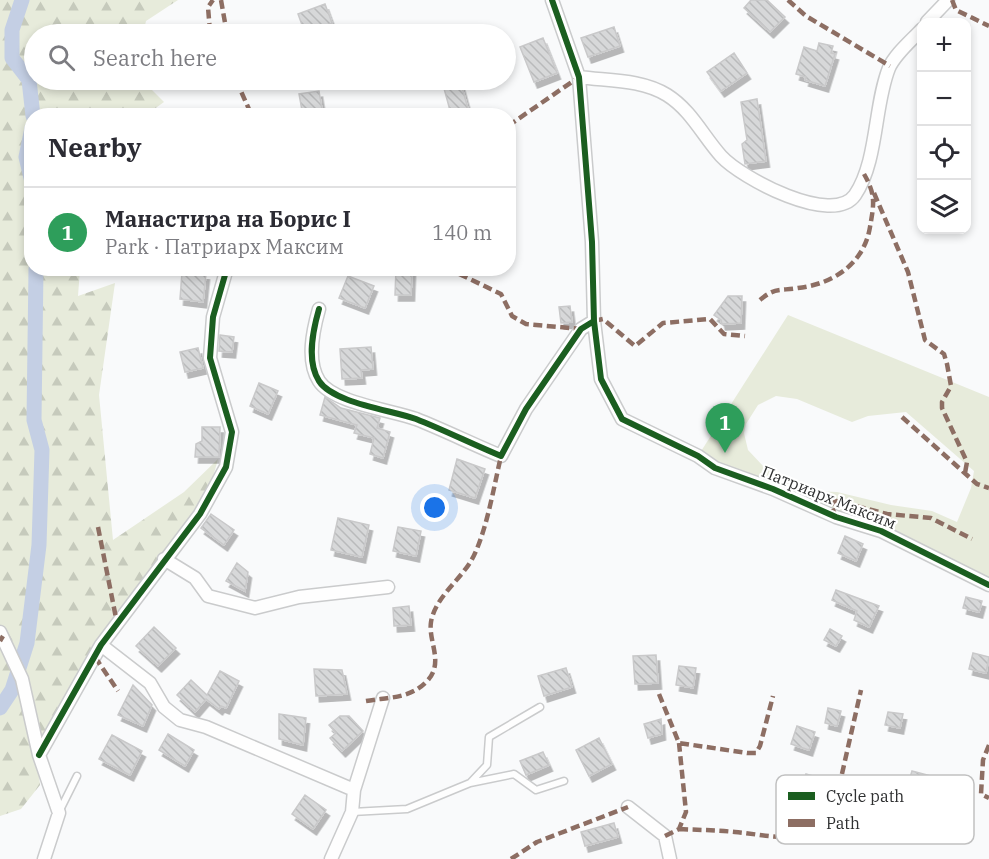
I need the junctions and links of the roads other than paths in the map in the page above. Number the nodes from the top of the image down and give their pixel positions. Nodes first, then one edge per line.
1 (552, 0) edge
2 (948, 0) edge
3 (931, 18) edge
4 (917, 34) edge
5 (579, 77) junction
6 (225, 276) edge
7 (319, 309) dead end
8 (594, 321) junction
9 (164, 559) junction
10 (989, 585) edge
11 (388, 587) dead end
12 (0, 632) edge
13 (101, 645) junction
14 (383, 698) dead end
15 (540, 707) dead end
16 (39, 755) junction
17 (77, 776) dead end
18 (564, 781) dead end
19 (470, 783) junction
20 (354, 790) junction
21 (628, 807) dead end
22 (352, 812) junction
23 (59, 813) junction
24 (44, 859) edge
25 (331, 859) edge
26 (670, 859) edge

1 - 5 street, Патриарх Максим
2 - 3 street
4 - 5 street
5 - 8 street, Патриарх Максим
6 - 9 street
7 - 8 street
8 - 10 street, Патриарх Максим
9 - 11 street
9 - 13 street
12 - 16 street
13 - 16 street
13 - 20 street
14 - 20 street
15 - 19 lane
16 - 23 street
17 - 23 lane
18 - 19 lane
19 - 22 lane
20 - 22 street
21 - 26 street
22 - 25 street
23 - 24 street

